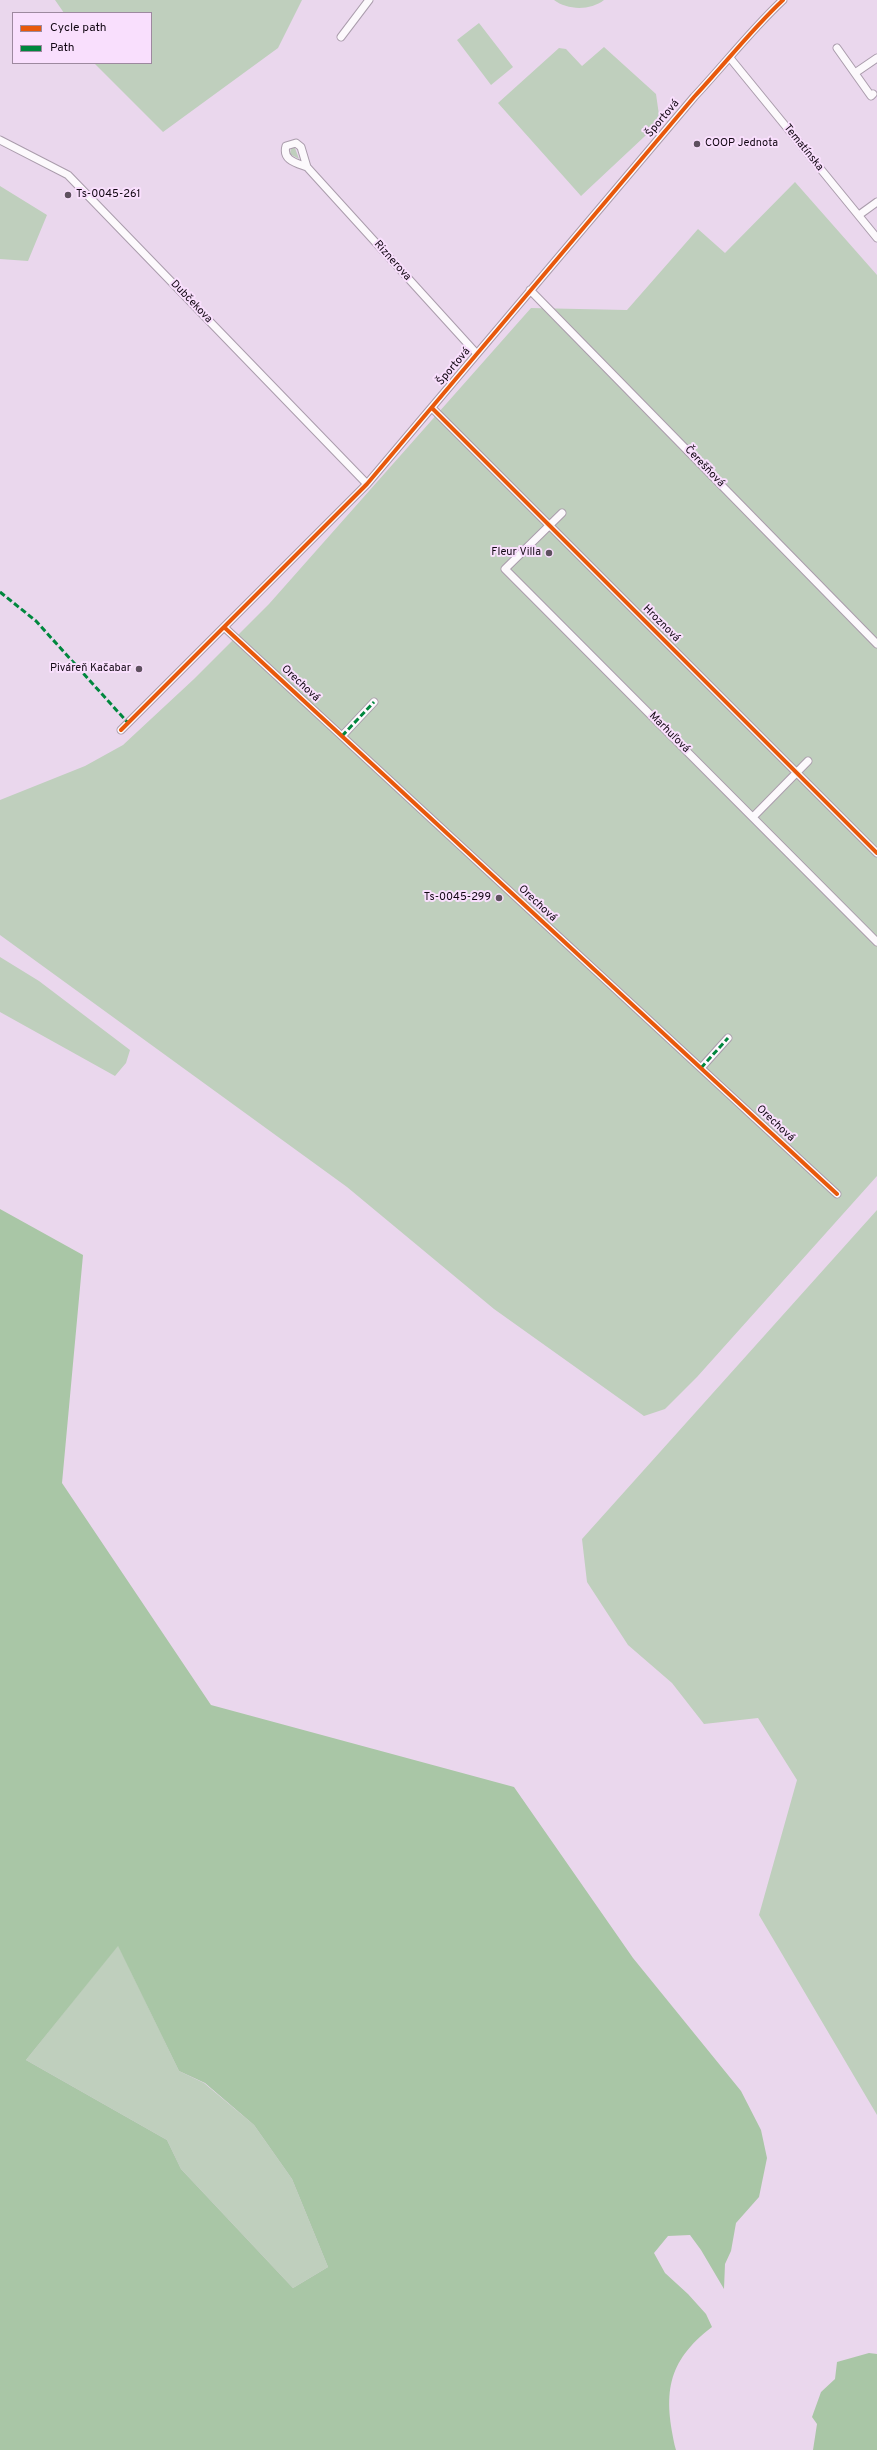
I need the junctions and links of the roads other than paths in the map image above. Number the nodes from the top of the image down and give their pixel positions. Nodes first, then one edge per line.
1 (369, 0) edge
2 (783, 0) edge
3 (341, 37) dead end
4 (838, 48) dead end
5 (730, 58) junction
6 (877, 58) edge
7 (855, 73) junction
8 (873, 94) dead end
9 (0, 140) edge
10 (307, 166) dead end
11 (877, 202) edge
12 (859, 215) junction
13 (877, 238) edge
14 (530, 290) junction
15 (477, 354) junction
16 (432, 408) junction
17 (367, 484) junction
18 (562, 513) dead end
19 (549, 526) junction
20 (225, 628) junction
21 (877, 644) edge
22 (374, 702) dead end
23 (122, 730) dead end
24 (342, 736) junction
25 (808, 761) dead end
26 (796, 773) junction
27 (753, 817) junction
28 (877, 853) edge
29 (877, 942) edge
30 (728, 1038) dead end
31 (701, 1068) junction
32 (838, 1194) dead end

1 - 3 street
2 - 5 street, Športová
4 - 7 street
5 - 12 street, Tematínska
5 - 14 street, Športová
6 - 7 street
7 - 8 street
9 - 17 street, Dubčekova
10 - 15 street, Riznerova
11 - 12 street
12 - 13 street, Tematínska
14 - 15 street, Športová
14 - 21 street, Čerešňová
15 - 16 street, Športová
16 - 17 street, Športová
16 - 19 street, Hroznová
17 - 20 street, Športová
18 - 19 street
19 - 26 street, Hroznová
19 - 27 street, Marhuľová
20 - 23 street, Športová
20 - 24 street, Orechová
22 - 24 street
24 - 31 street, Orechová
25 - 26 street
26 - 27 street
26 - 28 street, Hroznová
27 - 29 street, Marhuľová
30 - 31 street
31 - 32 street, Orechová

